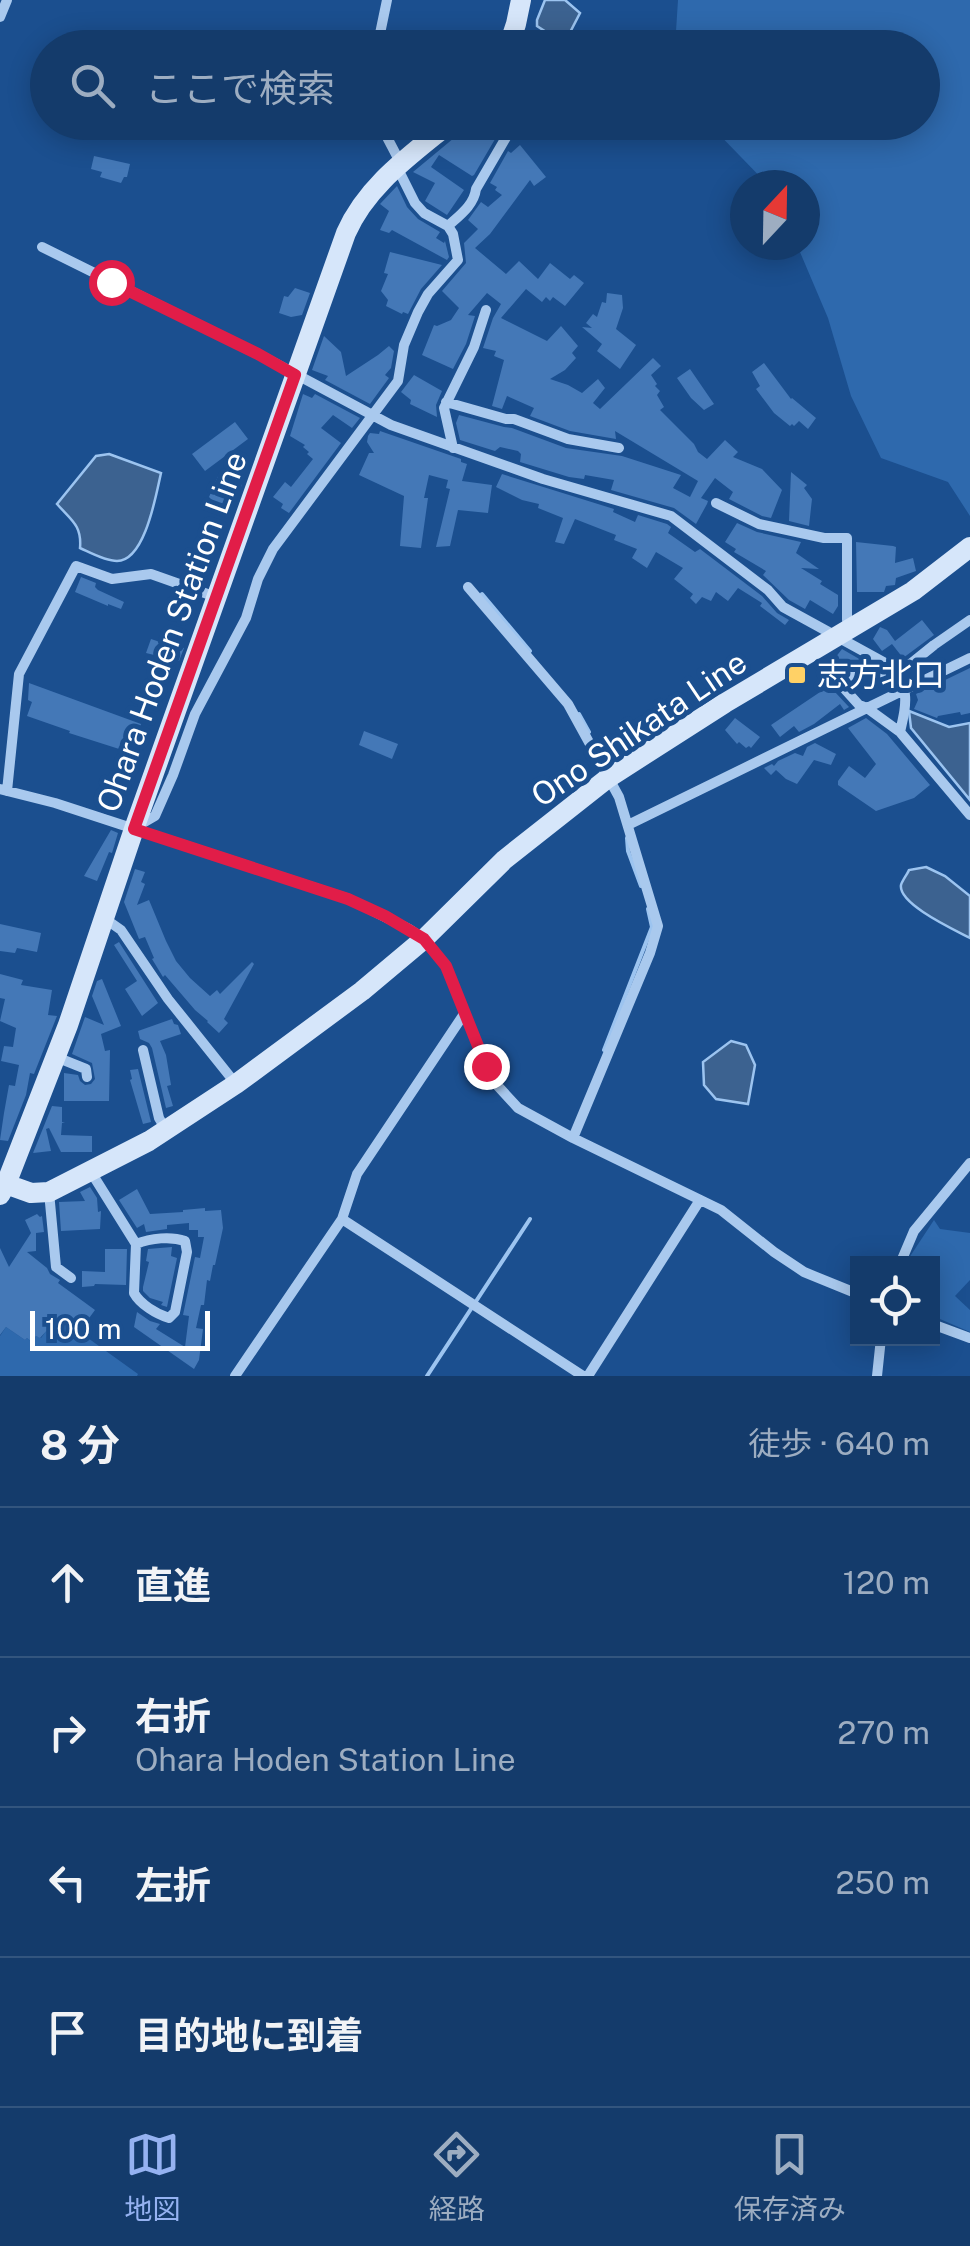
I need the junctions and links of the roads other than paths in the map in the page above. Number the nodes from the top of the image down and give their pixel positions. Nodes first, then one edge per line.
1 (7, 0) edge
2 (387, 0) edge
3 (521, 0) edge
4 (0, 17) edge
5 (381, 30) edge
6 (514, 30) edge
7 (387, 140) edge
8 (429, 140) edge
9 (505, 140) edge
10 (399, 165) junction
11 (448, 226) junction
12 (42, 246) dead end
13 (486, 310) dead end
14 (295, 375) junction
15 (446, 402) junction
16 (372, 414) junction
17 (453, 448) junction
18 (619, 448) dead end
19 (716, 503) dead end
20 (970, 547) edge
21 (468, 587) dead end
22 (217, 598) junction
23 (970, 620) edge
24 (845, 632) junction
25 (970, 658) edge
26 (896, 672) junction
27 (904, 689) junction
28 (867, 708) junction
29 (900, 732) junction
30 (608, 778) junction
31 (4, 790) edge
32 (970, 815) edge
33 (628, 825) junction
34 (135, 828) junction
35 (104, 918) junction
36 (424, 939) junction
37 (464, 1014) junction
38 (144, 1050) dead end
39 (56, 1056) junction
40 (87, 1077) dead end
41 (236, 1084) junction
42 (166, 1130) junction
43 (572, 1138) junction
44 (970, 1162) edge
45 (91, 1171) junction
46 (3, 1190) edge
47 (48, 1192) junction
48 (700, 1200) junction
49 (342, 1219) junction
50 (136, 1244) junction
51 (904, 1256) edge
52 (71, 1278) dead end
53 (850, 1291) edge
54 (940, 1327) edge
55 (970, 1338) edge
56 (880, 1346) edge
57 (236, 1376) edge
58 (586, 1376) edge
59 (877, 1376) edge

1 - 4 street
2 - 5 street
3 - 6 main road
7 - 10 street
8 - 10 main road, Ohara Hoden Station Line
9 - 11 street
10 - 11 street
10 - 14 main road, Ohara Hoden Station Line
11 - 16 street
12 - 14 street
13 - 15 street
14 - 16 street
14 - 22 main road, Ohara Hoden Station Line
15 - 17 street
15 - 18 street
16 - 17 street
16 - 34 street
17 - 24 street
19 - 24 street
20 - 24 main road, Ono Shikata Line
21 - 30 street
22 - 31 street
22 - 34 main road, Ohara Hoden Station Line
23 - 26 street
24 - 26 street
24 - 30 main road, Ono Shikata Line
25 - 27 street
26 - 27 street
26 - 28 street
27 - 28 street
27 - 29 street
28 - 29 street
28 - 33 street
29 - 32 street
30 - 33 street
30 - 36 main road, Ono Shikata Line
31 - 34 street
33 - 43 street
34 - 35 main road, Ohara Hoden Station Line
34 - 36 street
35 - 39 main road, Ohara Hoden Station Line
35 - 41 street
36 - 37 street
36 - 41 main road, Ono Shikata Line
37 - 43 street
37 - 49 street
38 - 42 street
39 - 40 street
39 - 46 main road, Ohara Hoden Station Line
41 - 42 main road, Ono Shikata Line
42 - 45 main road, Ono Shikata Line
43 - 48 street
44 - 51 street
45 - 47 main road, Ono Shikata Line
45 - 50 street
46 - 47 main road
47 - 52 street
48 - 53 street
48 - 58 street
49 - 57 street
49 - 58 street
50 - 50 street
54 - 55 street
56 - 59 street

